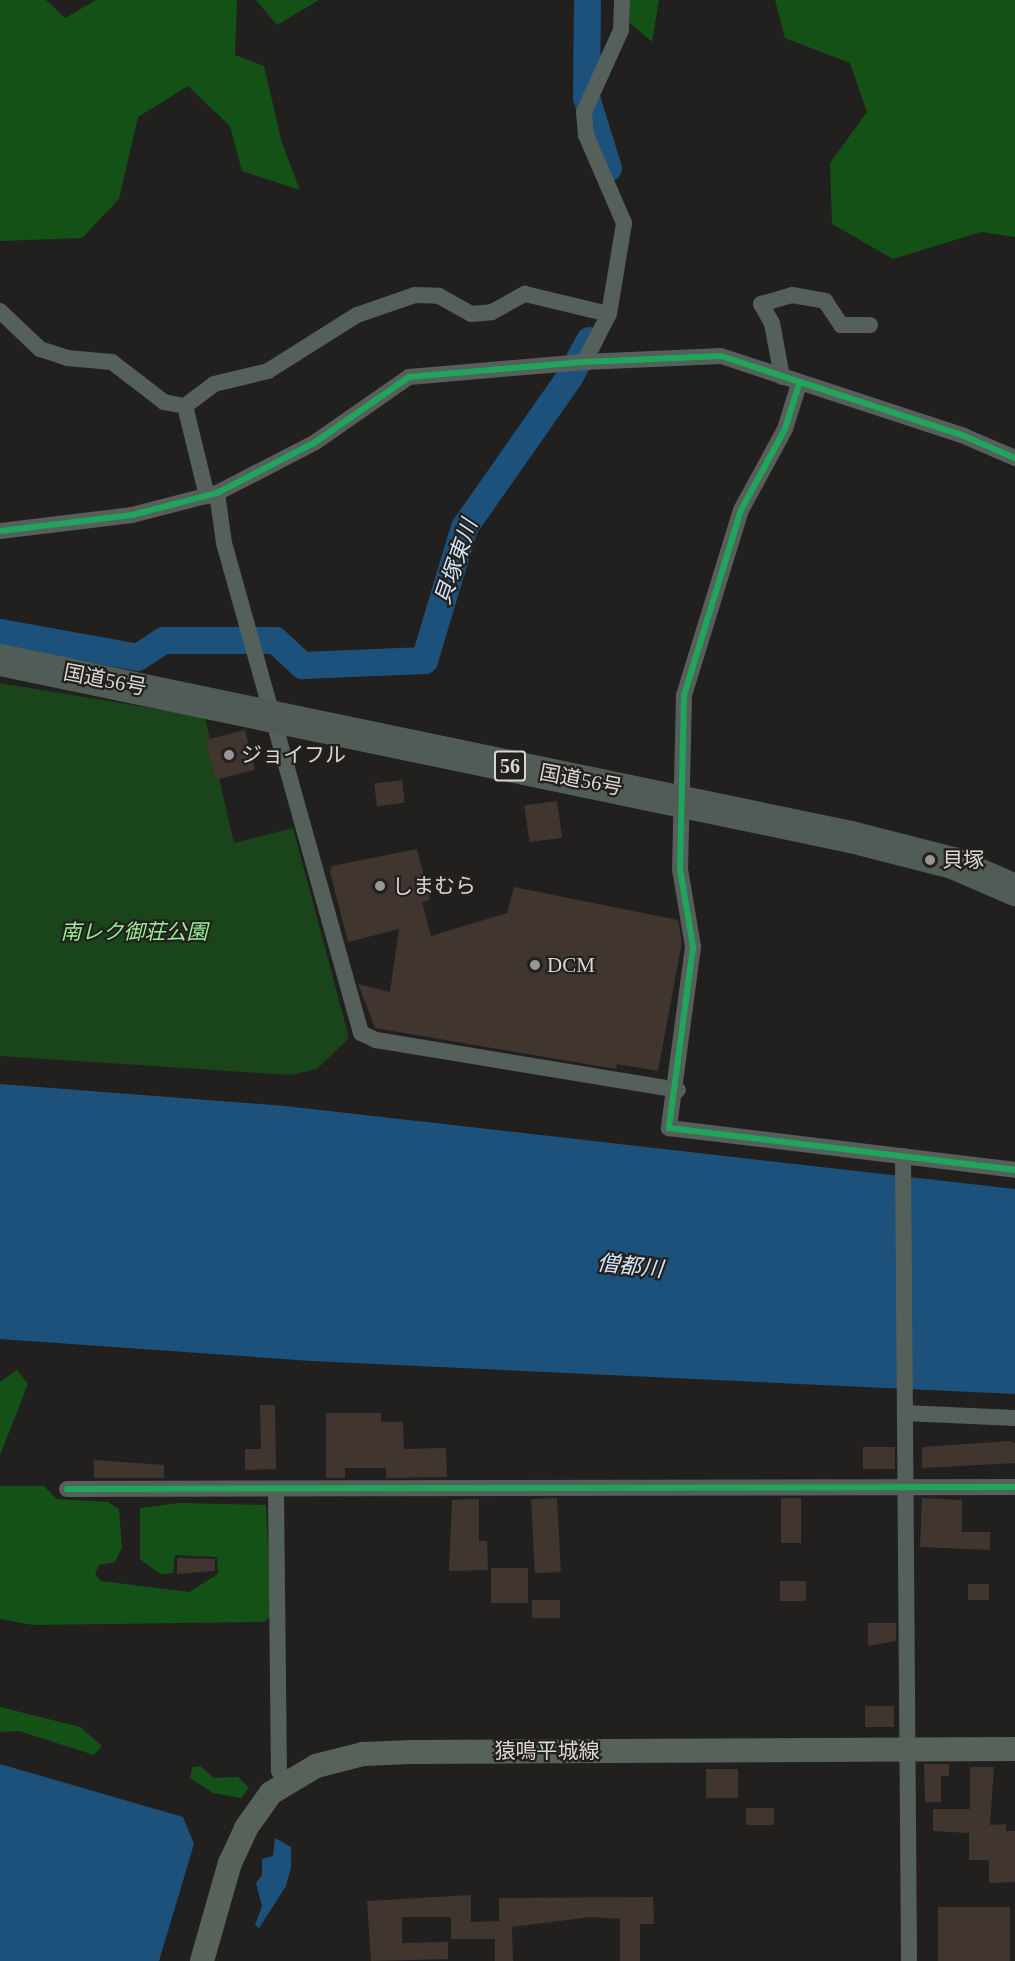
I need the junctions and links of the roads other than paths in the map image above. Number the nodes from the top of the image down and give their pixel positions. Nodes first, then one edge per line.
1 (622, 0) edge
2 (0, 311) edge
3 (609, 314) junction
4 (870, 325) dead end
5 (584, 362) junction
6 (782, 377) junction
7 (799, 384) junction
8 (185, 406) junction
9 (1015, 459) edge
10 (212, 494) junction
11 (0, 531) edge
12 (0, 660) edge
13 (274, 715) junction
14 (684, 802) junction
15 (1015, 890) edge
16 (678, 1090) junction
17 (903, 1162) junction
18 (1015, 1170) edge
19 (905, 1408) junction
20 (1015, 1418) edge
21 (905, 1487) junction
22 (1015, 1487) edge
23 (67, 1489) dead end
24 (276, 1492) junction
25 (908, 1749) junction
26 (1015, 1749) edge
27 (287, 1782) junction
28 (202, 1961) edge
29 (909, 1961) edge

1 - 3 street
2 - 8 street
3 - 5 street
3 - 8 street
4 - 6 street
5 - 6 street
5 - 10 street
6 - 7 street
7 - 9 street
7 - 14 street
8 - 10 street
10 - 11 street
10 - 13 street
12 - 13 highway, 国道56号 / 56
13 - 14 highway, 国道56号 / 56
13 - 16 street
14 - 15 highway, 国道56号 / 56
14 - 16 street
16 - 17 street
17 - 18 street
17 - 19 street
19 - 20 street
19 - 21 street
21 - 22 street
21 - 24 street
21 - 25 street
23 - 24 street
24 - 27 street
25 - 26 main road, 猿鳴平城線
25 - 27 main road, 猿鳴平城線
25 - 29 street
27 - 28 main road, 猿鳴平城線

